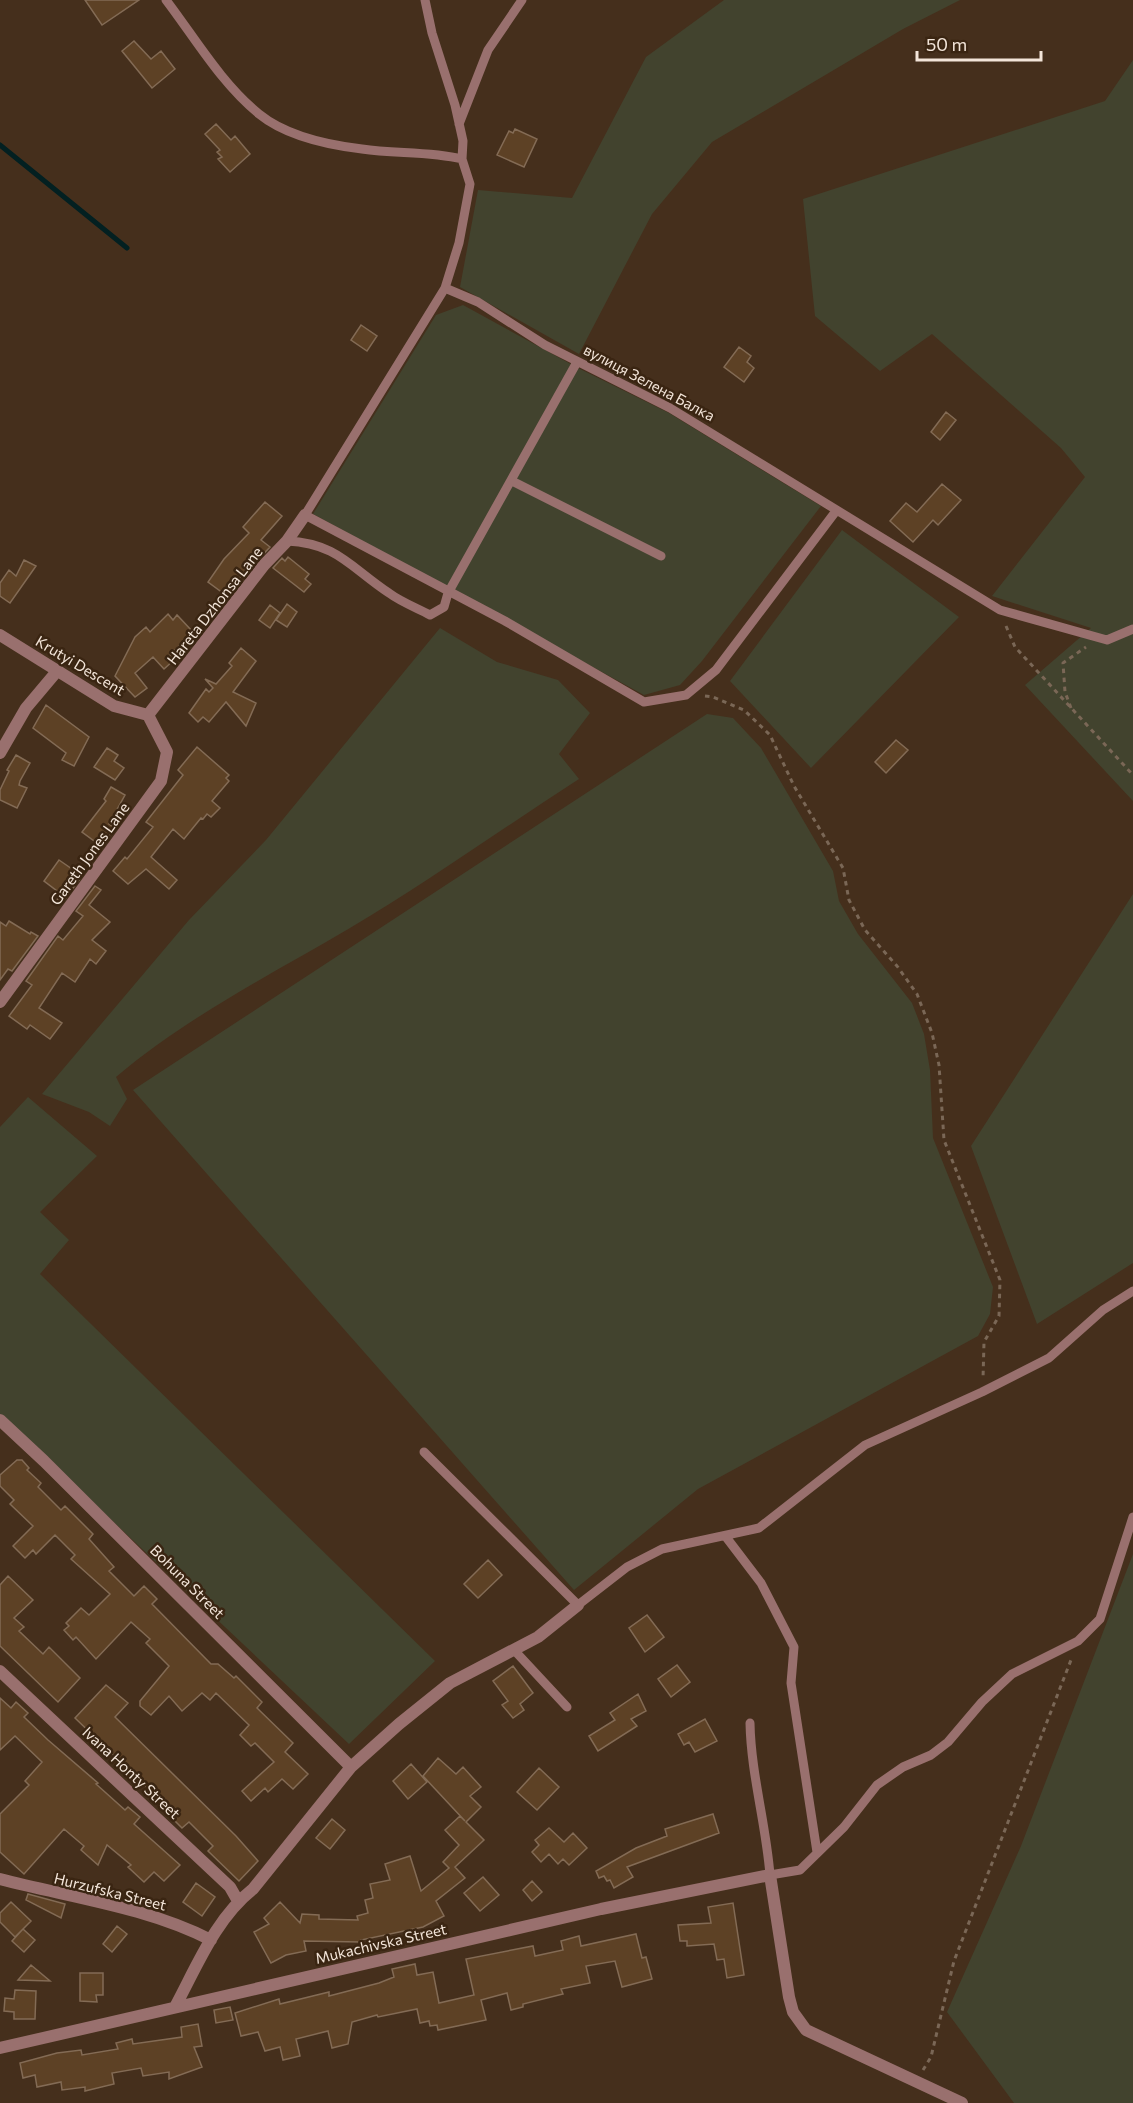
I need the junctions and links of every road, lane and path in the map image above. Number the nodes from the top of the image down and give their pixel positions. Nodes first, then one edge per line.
1 (166, 0) edge
2 (425, 0) edge
3 (522, 0) edge
4 (459, 124) junction
5 (462, 159) junction
6 (445, 288) junction
7 (577, 362) junction
8 (512, 481) junction
9 (836, 511) junction
10 (305, 515) junction
11 (287, 541) junction
12 (661, 556) dead end
13 (448, 593) junction
14 (1000, 610) junction
15 (1133, 629) edge
16 (0, 635) edge
17 (1107, 640) junction
18 (58, 670) junction
19 (686, 695) junction
20 (1073, 712) junction
21 (148, 715) junction
22 (0, 753) edge
23 (1133, 775) edge
24 (0, 1002) edge
25 (1133, 1291) edge
26 (982, 1392) junction
27 (0, 1420) edge
28 (424, 1452) dead end
29 (1133, 1517) edge
30 (726, 1537) junction
31 (578, 1605) junction
32 (1078, 1641) junction
33 (514, 1650) junction
34 (0, 1671) edge
35 (567, 1707) dead end
36 (750, 1723) dead end
37 (351, 1767) junction
38 (818, 1852) junction
39 (770, 1875) junction
40 (0, 1879) edge
41 (238, 1900) junction
42 (211, 1940) junction
43 (175, 2007) junction
44 (0, 2048) edge
45 (916, 2082) junction
46 (962, 2103) edge

1 - 5 lane
2 - 4 lane
3 - 4 lane
4 - 5 lane
5 - 6 lane
6 - 7 lane, вулиця Зелена Балка
6 - 10 lane
7 - 8 lane
7 - 9 lane, вулиця Зелена Балка
8 - 12 lane
8 - 13 lane
9 - 14 lane, вулиця Зелена Балка
9 - 19 lane
10 - 11 street, Hareta Dzhonsa Lane
10 - 13 lane
11 - 13 lane
11 - 21 street, Hareta Dzhonsa Lane
13 - 19 lane
14 - 17 lane, вулиця Зелена Балка
14 - 20 path
15 - 17 lane
16 - 18 street, Krutyi Descent
17 - 20 path
18 - 21 street, Krutyi Descent
18 - 22 street
19 - 26 path
20 - 23 path
21 - 24 street, Gareth Jones Lane
25 - 26 lane
26 - 30 lane
27 - 37 street, Bohuna Street
28 - 31 lane
29 - 32 lane
30 - 31 lane
30 - 38 lane
31 - 33 street
32 - 38 lane
32 - 45 path
33 - 35 lane
33 - 37 street
34 - 41 street, Ivana Honty Street
36 - 39 lane
37 - 41 street
38 - 39 lane
39 - 43 street, Mukachivska Street
39 - 45 street
40 - 42 street, Hurzufska Street
41 - 42 street
42 - 43 street
43 - 44 street, Mukachivska Street
45 - 46 street

